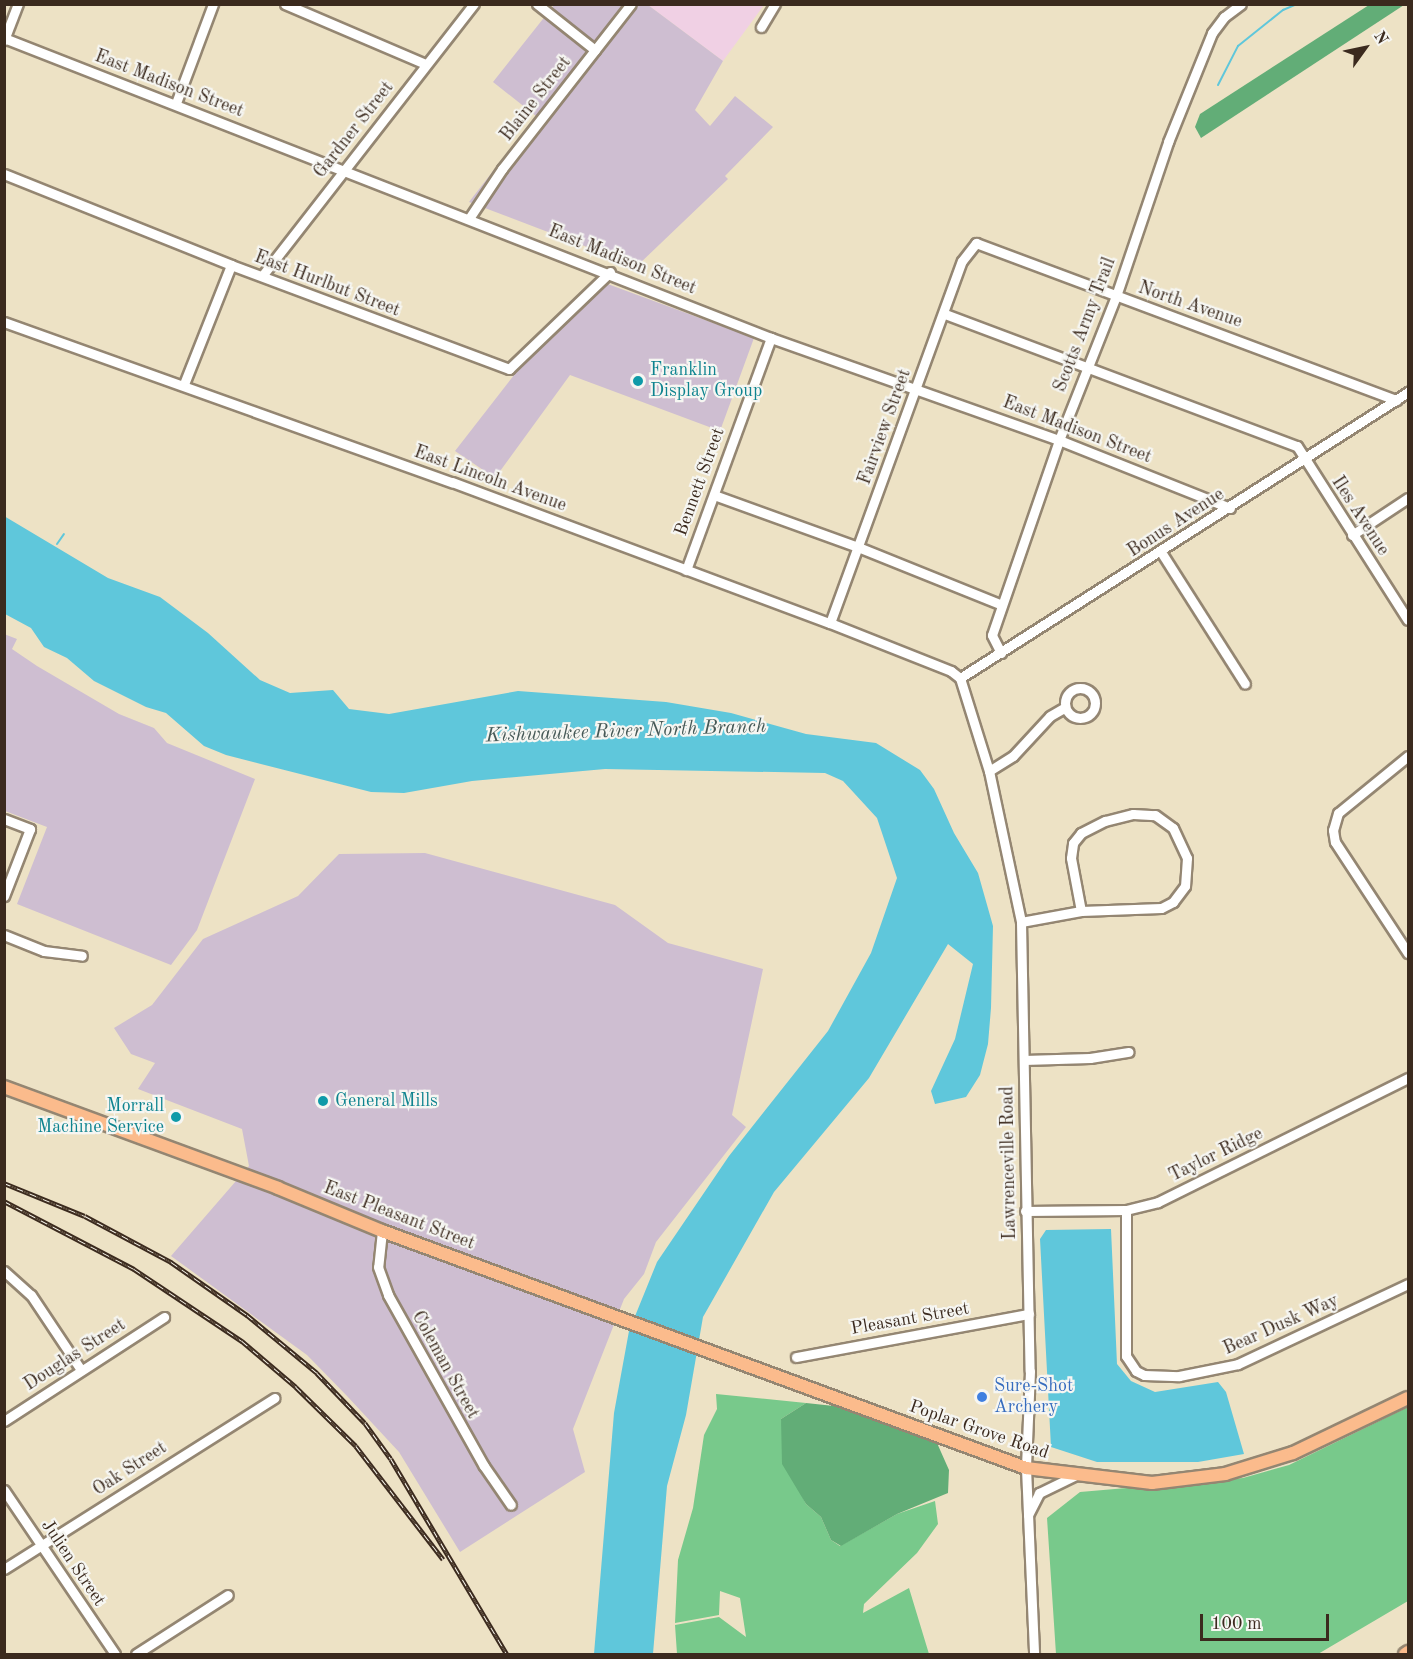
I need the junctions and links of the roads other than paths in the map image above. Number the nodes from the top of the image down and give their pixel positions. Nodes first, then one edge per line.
1 (18, 4) edge
2 (213, 4) edge
3 (285, 4) edge
4 (474, 4) edge
5 (537, 4) edge
6 (631, 4) edge
7 (775, 4) edge
8 (1241, 4) edge
9 (761, 27) dead end
10 (5, 39) edge
11 (595, 50) junction
12 (426, 64) junction
13 (176, 103) junction
14 (344, 170) junction
15 (4, 174) edge
16 (470, 217) junction
17 (973, 245) joint
18 (231, 265) junction
19 (610, 272) junction
20 (262, 276) junction
21 (1116, 296) junction
22 (945, 314) junction
23 (4, 322) edge
24 (771, 338) junction
25 (1087, 368) junction
26 (184, 384) junction
27 (917, 389) junction
28 (1408, 392) edge
29 (1397, 400) junction
30 (1059, 440) junction
31 (1303, 460) junction
32 (714, 495) junction
33 (1408, 498) edge
34 (1230, 508) junction
35 (1352, 534) junction
36 (858, 546) junction
37 (1161, 552) junction
38 (686, 570) junction
39 (1002, 605) junction
40 (1408, 620) edge
41 (830, 623) junction
42 (1001, 653) junction
43 (960, 678) junction
44 (1245, 684) dead end
45 (1064, 708) dead end
46 (1408, 756) edge
47 (990, 771) junction
48 (4, 819) edge
49 (4, 896) edge
50 (1081, 911) junction
51 (1021, 922) junction
52 (4, 935) edge
53 (1408, 952) edge
54 (82, 956) dead end
55 (1129, 1052) dead end
56 (1024, 1060) junction
57 (1408, 1078) edge
58 (4, 1087) edge
59 (1126, 1210) junction
60 (1025, 1211) junction
61 (382, 1231) junction
62 (4, 1271) edge
63 (1408, 1284) edge
64 (1029, 1314) junction
65 (164, 1317) dead end
66 (796, 1357) dead end
67 (81, 1371) junction
68 (780, 1377) joint
69 (274, 1398) dead end
70 (1408, 1398) edge
71 (4, 1421) edge
72 (1026, 1468) junction
73 (1074, 1476) junction
74 (4, 1490) edge
75 (511, 1505) dead end
76 (1027, 1517) junction
77 (41, 1545) junction
78 (4, 1569) edge
79 (228, 1595) dead end
80 (115, 1654) edge
81 (136, 1654) edge
82 (1034, 1654) edge

1 - 10 street
2 - 13 street
3 - 12 street
4 - 12 street, Gardner Street
5 - 11 street
6 - 11 street, Blaine Street
7 - 9 street
8 - 21 street, Scotts Army Trail
10 - 13 street, East Madison Street
11 - 16 street, Blaine Street
12 - 14 street, Gardner Street
13 - 14 street, East Madison Street
14 - 16 street, East Madison Street
14 - 20 street, Gardner Street
15 - 18 street, East Hurlbut Street
16 - 19 street, East Madison Street
17 - 21 street, North Avenue
17 - 22 street, Fairview Street
18 - 20 street, East Hurlbut Street
18 - 26 street
19 - 20 street, East Hurlbut Street
19 - 24 street, East Madison Street
21 - 25 street, Scotts Army Trail
21 - 29 street, North Avenue
22 - 25 street, Iles Avenue
22 - 27 street, Fairview Street
23 - 26 street, East Lincoln Avenue
24 - 27 street, East Madison Street
24 - 32 street, Bennett Street
25 - 30 street, Scotts Army Trail
25 - 31 street, Iles Avenue
26 - 38 street, East Lincoln Avenue
27 - 30 street, East Madison Street
27 - 36 street, Fairview Street
28 - 29 street, Bonus Avenue
29 - 31 street, Bonus Avenue
30 - 34 street, East Madison Street
30 - 39 street, Scotts Army Trail
31 - 34 street, Bonus Avenue
31 - 35 street, Iles Avenue
32 - 36 street
32 - 38 street, Bennett Street
33 - 35 street
34 - 37 street, Bonus Avenue
35 - 40 street, Iles Avenue
36 - 39 street
36 - 41 street, Fairview Street
37 - 42 street, Bonus Avenue
37 - 44 street
38 - 41 street, East Lincoln Avenue
39 - 42 street, Scotts Army Trail
41 - 43 street, East Lincoln Avenue
42 - 43 street, Bonus Avenue
43 - 47 street, Lawrenceville Road
45 - 47 street
46 - 53 street
47 - 51 street, Lawrenceville Road
48 - 49 street
50 - 50 street
50 - 51 street
51 - 56 street, Lawrenceville Road
52 - 54 street
55 - 56 street
56 - 60 street, Lawrenceville Road
57 - 59 street, Taylor Ridge
58 - 61 main road, East Pleasant Street
59 - 60 street, Taylor Ridge
59 - 63 street, Bear Dusk Way
60 - 64 street, Lawrenceville Road
61 - 68 main road, East Pleasant Street
61 - 75 street, Coleman Street
62 - 67 street
64 - 66 street, Pleasant Street
64 - 72 street, Lawrenceville Road
65 - 67 street, Douglas Street
67 - 71 street, Douglas Street
68 - 72 main road, Poplar Grove Road
69 - 77 street, Oak Street
70 - 73 main road, Poplar Grove Road
72 - 73 main road, Poplar Grove Road
72 - 76 street, Lawrenceville Road
73 - 76 street
74 - 77 street, Julien Street
76 - 82 street, Lawrenceville Road
77 - 78 street, Oak Street
77 - 80 street, Julien Street
79 - 81 street

